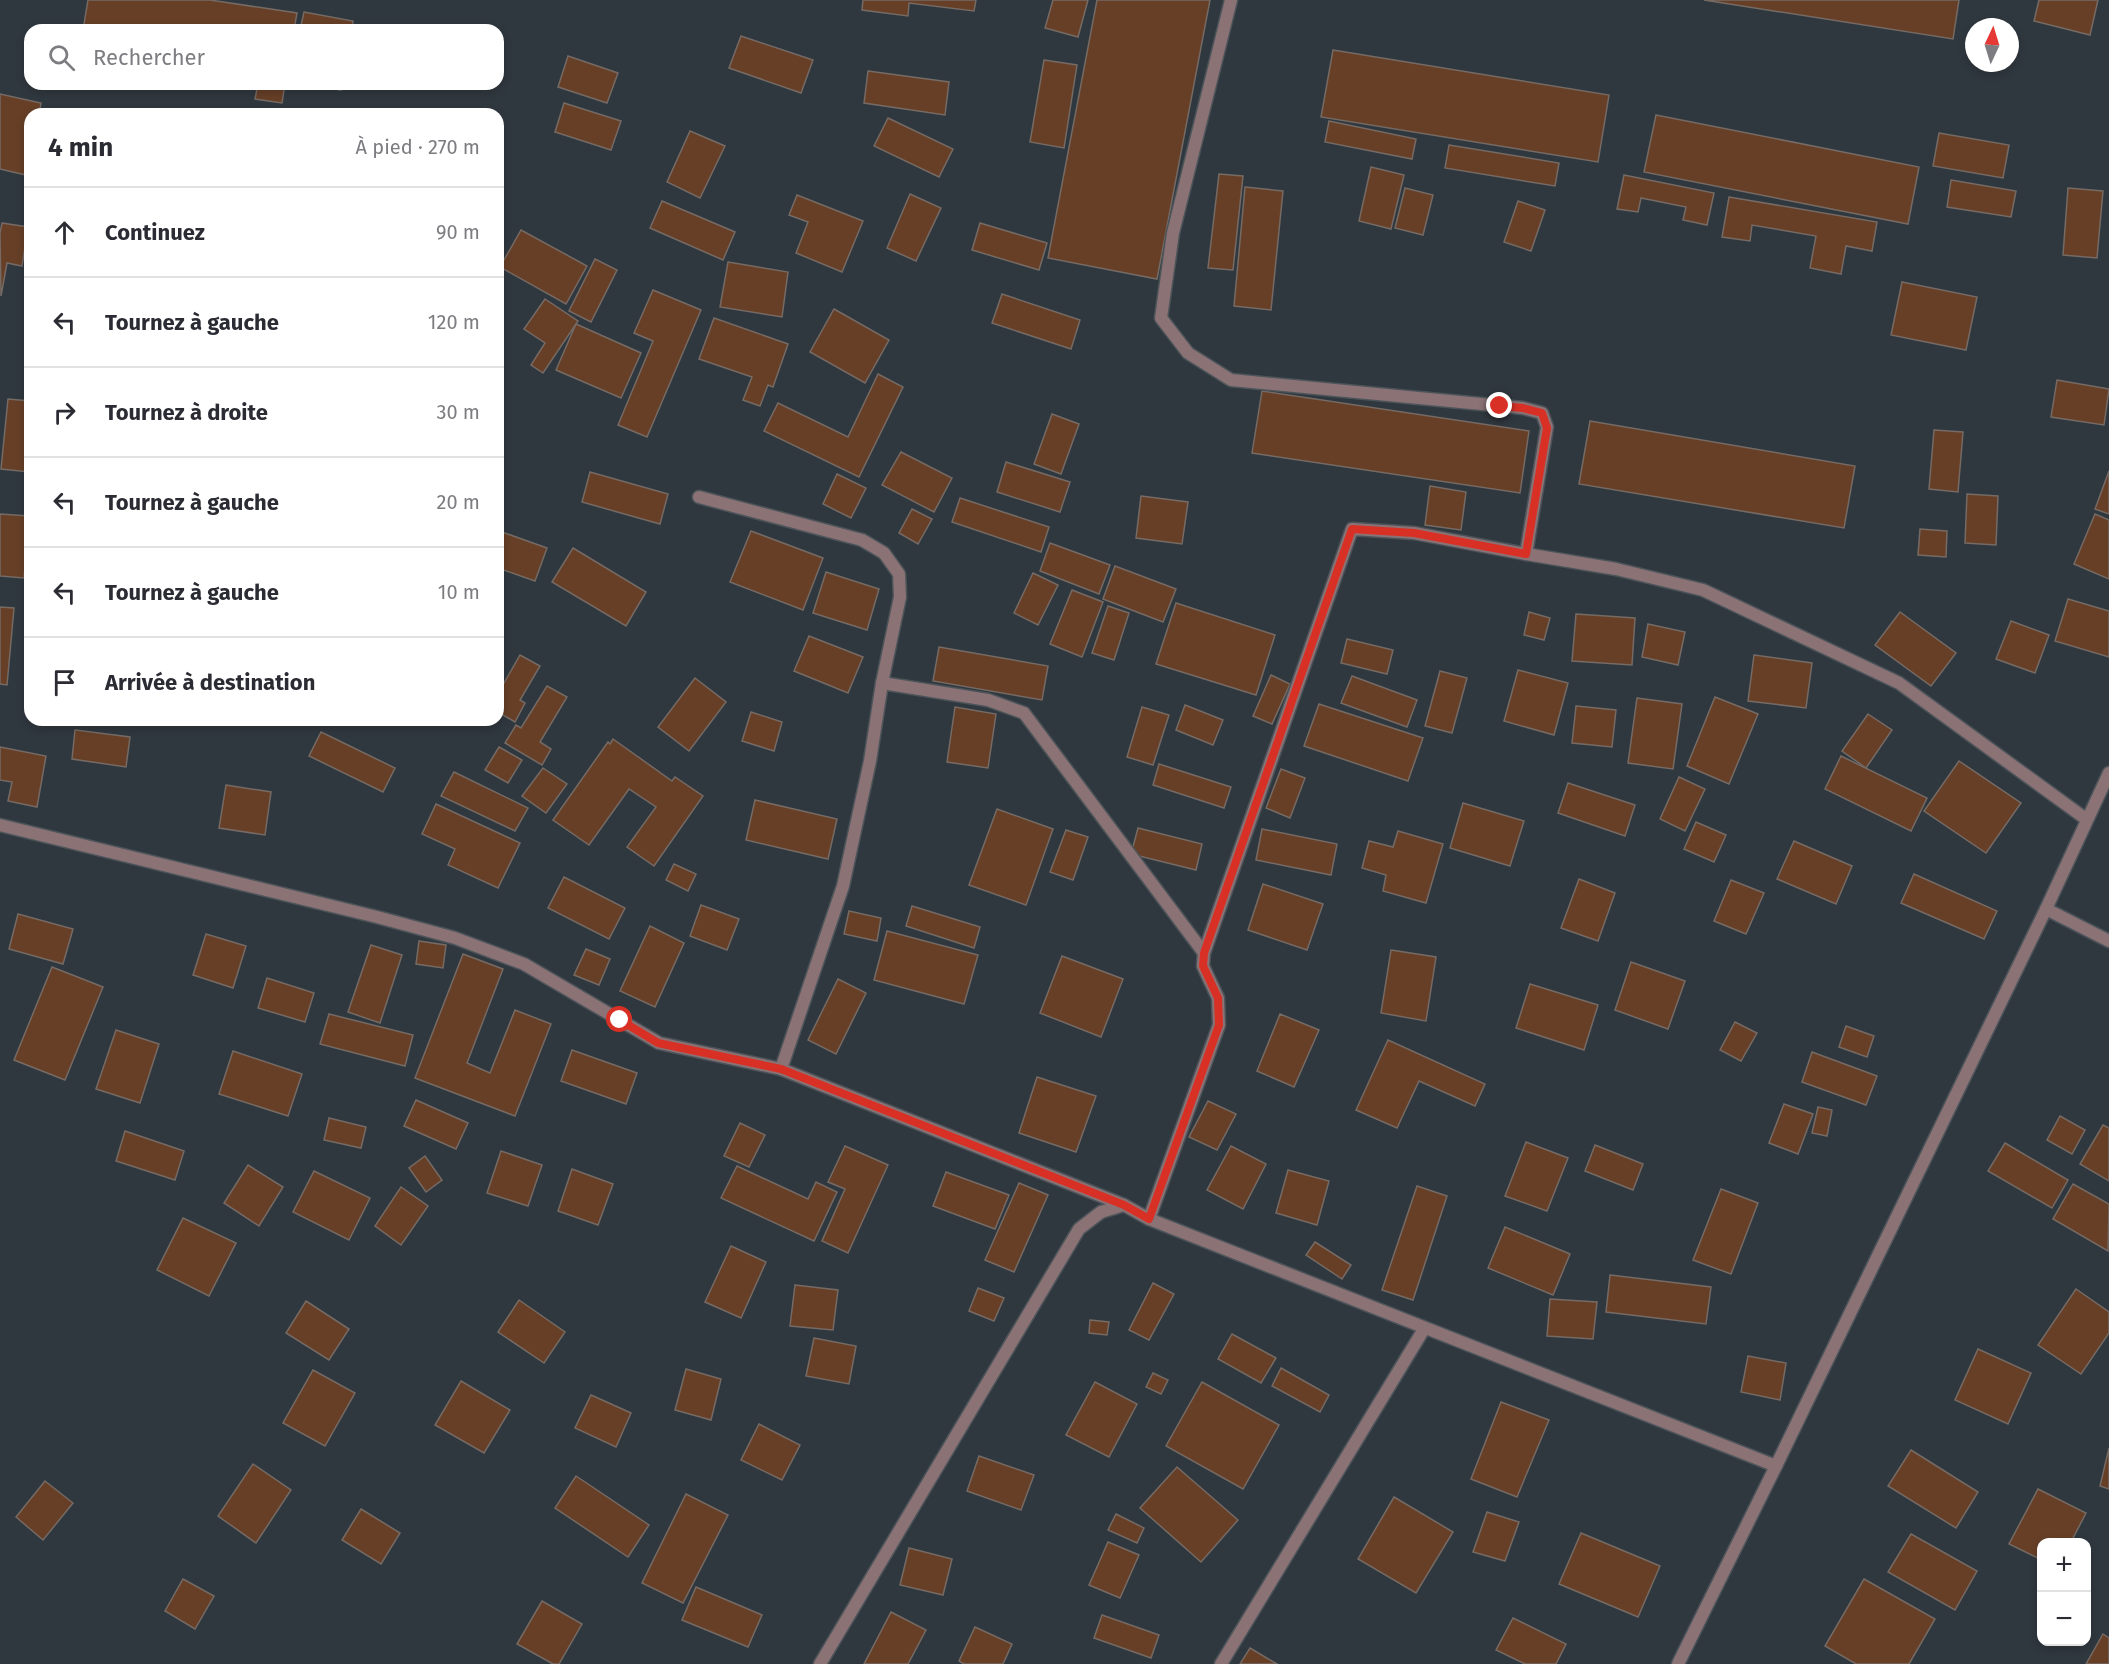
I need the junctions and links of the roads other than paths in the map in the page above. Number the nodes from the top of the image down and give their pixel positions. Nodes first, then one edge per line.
1 (1231, 0) edge
2 (699, 497) dead end
3 (1526, 554) junction
4 (882, 683) junction
5 (2109, 773) edge
6 (2086, 819) junction
7 (0, 825) edge
8 (2046, 909) junction
9 (2109, 941) edge
10 (1204, 953) junction
11 (781, 1069) junction
12 (1124, 1205) junction
13 (1149, 1219) junction
14 (1424, 1329) junction
15 (1776, 1466) junction
16 (820, 1664) edge
17 (1221, 1664) edge
18 (1678, 1664) edge

1 - 3 street
2 - 4 street
3 - 6 street
3 - 10 street
4 - 10 street
4 - 11 street
5 - 6 street
6 - 8 street
7 - 11 street
8 - 9 street
8 - 15 street
10 - 13 street
11 - 12 street
12 - 13 street
12 - 16 street
13 - 14 street
14 - 15 street
14 - 17 street
15 - 18 street

